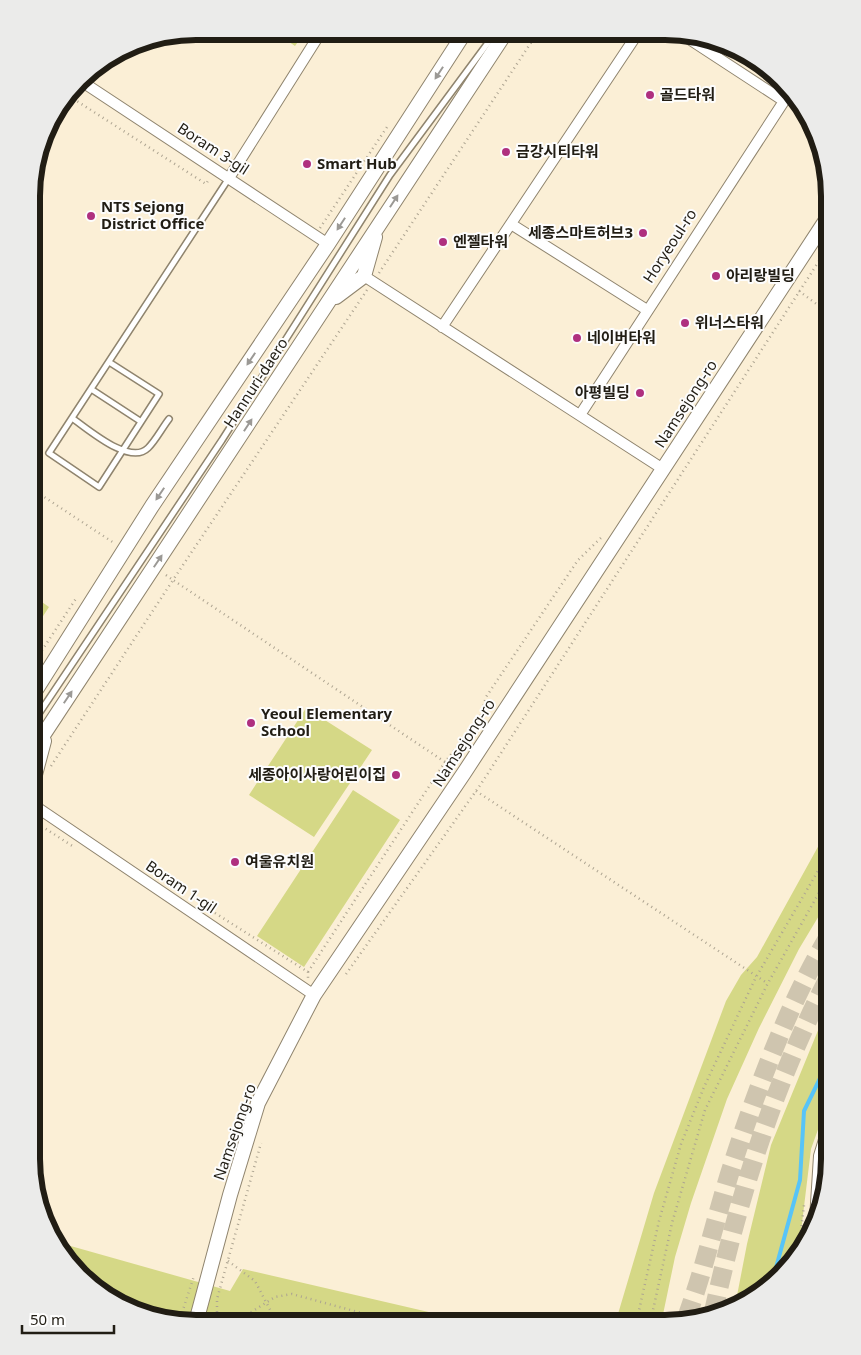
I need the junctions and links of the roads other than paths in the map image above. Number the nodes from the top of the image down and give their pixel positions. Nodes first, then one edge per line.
1 (316, 40) edge
2 (460, 40) edge
3 (490, 40) edge
4 (501, 40) edge
5 (633, 40) edge
6 (697, 43) edge
7 (87, 85) edge
8 (786, 98) edge
9 (229, 178) junction
10 (379, 224) junction
11 (510, 224) junction
12 (821, 228) edge
13 (328, 244) junction
14 (369, 279) junction
15 (326, 306) junction
16 (647, 310) junction
17 (442, 327) junction
18 (109, 362) junction
19 (91, 389) junction
20 (580, 415) junction
21 (72, 418) junction
22 (169, 419) dead end
23 (140, 421) junction
24 (122, 451) junction
25 (663, 469) junction
26 (40, 683) edge
27 (40, 712) edge
28 (49, 726) junction
29 (40, 740) edge
30 (40, 758) edge
31 (40, 809) edge
32 (314, 995) junction
33 (821, 1156) edge
34 (820, 1175) edge
35 (198, 1315) edge

1 - 9 street
2 -> 13 street, Hannuri-daero
3 - 27 lane
10 -> 4 street, Hannuri-daero
5 - 11 street
6 - 8 street
7 - 9 street, Boram 3-gil
8 - 16 street, Horyeoul-ro
9 - 13 street, Boram 3-gil
9 - 18 lane
10 - 14 street
10 - 15 street, Hannuri-daero
11 - 16 street
11 - 17 street
12 - 25 street, Namsejong-ro
13 -> 26 street, Hannuri-daero
14 - 15 street
14 - 17 street
28 -> 15 street, Hannuri-daero
16 - 20 street, Horyeoul-ro
17 - 20 street
18 - 19 lane
18 - 23 lane
19 - 21 lane
19 - 23 lane
20 - 25 street
21 - 24 lane
21 - 24 lane
22 - 24 lane
23 - 24 lane
25 - 32 street, Namsejong-ro
28 - 29 street, Hannuri-daero
28 - 30 street
31 - 32 street, Boram 1-gil
32 - 35 street, Namsejong-ro
33 - 34 street

